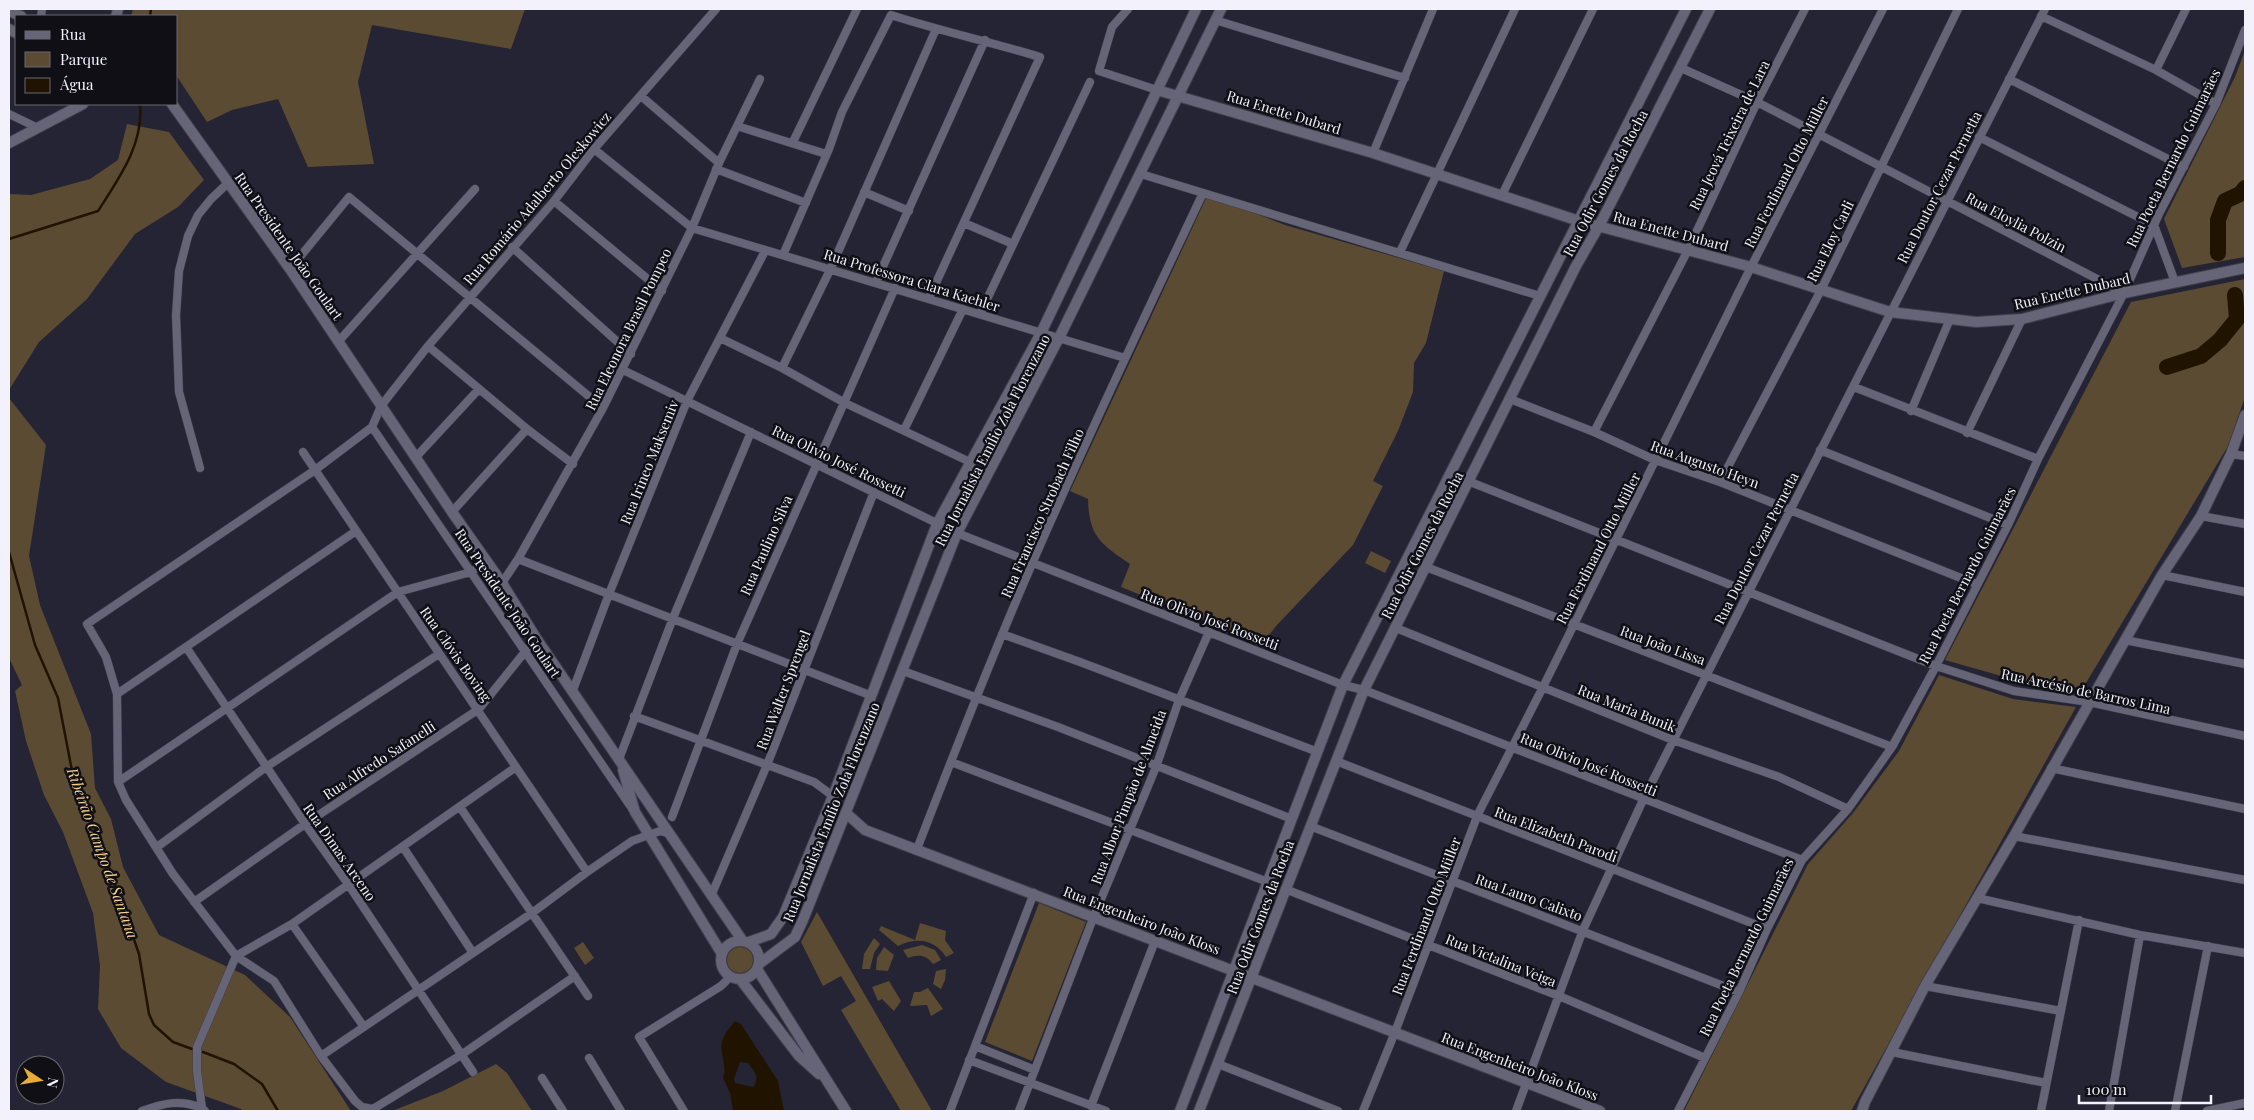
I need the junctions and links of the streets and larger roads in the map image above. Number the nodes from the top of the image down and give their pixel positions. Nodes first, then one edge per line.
1 (857, 9) edge
2 (1128, 9) edge
3 (1196, 9) edge
4 (1220, 9) edge
5 (1433, 9) edge
6 (1515, 9) edge
7 (1593, 9) edge
8 (1686, 9) edge
9 (1710, 9) edge
10 (1805, 9) edge
11 (1883, 9) edge
12 (1958, 9) edge
13 (2186, 9) edge
14 (713, 10) edge
15 (2043, 12) edge
16 (1215, 20) junction
17 (936, 29) junction
18 (2245, 30) edge
19 (985, 40) junction
20 (1681, 68) junction
21 (2156, 70) junction
22 (1405, 78) junction
23 (760, 79) dead end
24 (2009, 79) junction
25 (1090, 82) dead end
26 (1156, 90) junction
27 (1178, 95) junction
28 (641, 96) junction
29 (1757, 102) junction
30 (2216, 104) junction
31 (173, 105) edge
32 (71, 107) edge
33 (9, 114) edge
34 (737, 126) junction
35 (38, 128) junction
36 (1819, 134) junction
37 (1979, 137) junction
38 (792, 142) junction
39 (9, 143) edge
40 (594, 149) junction
41 (1373, 153) junction
42 (826, 154) junction
43 (718, 166) junction
44 (1881, 166) junction
45 (2184, 167) junction
46 (1141, 174) junction
47 (1438, 174) junction
48 (229, 182) junction
49 (475, 190) dead end
50 (864, 192) junction
51 (1203, 193) junction
52 (1502, 195) junction
53 (1947, 200) junction
54 (554, 201) junction
55 (806, 203) junction
56 (909, 210) junction
57 (1579, 221) junction
58 (964, 223) junction
59 (2154, 225) junction
60 (1599, 226) junction
61 (692, 228) junction
62 (1013, 244) junction
63 (512, 247) junction
64 (1688, 250) junction
65 (765, 251) junction
66 (1400, 252) junction
67 (417, 254) junction
68 (783, 255) junction
69 (1751, 267) junction
70 (830, 268) junction
71 (2245, 268) edge
72 (290, 269) junction
73 (876, 282) junction
74 (2175, 282) junction
75 (895, 288) junction
76 (1821, 290) junction
77 (662, 291) junction
78 (2124, 293) junction
79 (1540, 296) junction
80 (468, 298) junction
81 (929, 298) junction
82 (963, 309) junction
83 (1890, 312) junction
84 (980, 314) junction
85 (1950, 319) junction
86 (2022, 319) junction
87 (1041, 333) junction
88 (720, 338) junction
89 (1059, 338) junction
90 (338, 342) junction
91 (428, 346) junction
92 (630, 354) junction
93 (1125, 358) junction
94 (782, 368) junction
95 (623, 370) junction
96 (1854, 387) junction
97 (479, 389) junction
98 (1510, 399) junction
99 (687, 401) junction
100 (845, 403) junction
101 (381, 406) junction
102 (603, 408) junction
103 (1911, 411) junction
104 (2245, 415) edge
105 (372, 427) junction
106 (527, 429) junction
107 (904, 430) junction
108 (751, 432) junction
109 (1594, 432) junction
110 (1967, 433) junction
111 (1820, 450) junction
112 (303, 452) dead end
113 (2231, 454) junction
114 (2245, 456) edge
115 (416, 457) junction
116 (2038, 459) junction
117 (1655, 460) junction
118 (970, 462) junction
119 (816, 463) junction
120 (573, 464) junction
121 (200, 468) dead end
122 (315, 470) junction
123 (1450, 474) junction
124 (1469, 482) junction
125 (1720, 482) junction
126 (874, 492) junction
127 (1789, 510) junction
128 (452, 512) junction
129 (2201, 516) junction
130 (937, 524) junction
131 (2245, 524) edge
132 (2008, 525) junction
133 (356, 531) junction
134 (957, 533) junction
135 (1616, 541) junction
136 (518, 559) junction
137 (488, 562) junction
138 (1032, 563) junction
139 (1426, 567) junction
140 (471, 572) junction
141 (2162, 575) junction
142 (502, 583) junction
143 (1976, 584) junction
144 (398, 592) junction
145 (2245, 592) edge
146 (1748, 593) junction
147 (609, 594) junction
148 (672, 618) junction
149 (1573, 625) junction
150 (1396, 628) junction
151 (1209, 632) junction
152 (1002, 634) junction
153 (536, 638) junction
154 (2125, 640) junction
155 (737, 644) junction
156 (186, 647) junction
157 (525, 653) junction
158 (438, 654) junction
159 (2245, 664) edge
160 (1936, 666) junction
161 (804, 670) junction
162 (902, 671) junction
163 (1706, 674) junction
164 (1343, 685) junction
165 (1543, 687) junction
166 (572, 690) junction
167 (1364, 690) junction
168 (117, 694) junction
169 (872, 696) junction
170 (975, 699) junction
171 (1179, 700) junction
172 (2089, 702) junction
173 (227, 708) junction
174 (479, 709) junction
175 (634, 716) junction
176 (2245, 736) edge
177 (701, 740) junction
178 (1673, 740) junction
179 (1512, 747) junction
180 (1892, 747) junction
181 (852, 748) junction
182 (1318, 752) junction
183 (870, 754) junction
184 (620, 759) junction
185 (1336, 761) junction
186 (951, 762) junction
187 (768, 764) junction
188 (516, 766) junction
189 (1156, 766) junction
190 (266, 767) junction
191 (2052, 768) junction
192 (118, 782) junction
193 (833, 796) junction
194 (1643, 800) junction
195 (460, 807) junction
196 (1848, 809) junction
197 (2245, 809) edge
198 (635, 812) junction
199 (846, 813) junction
200 (672, 817) dead end
201 (1477, 817) junction
202 (1292, 819) junction
203 (305, 824) junction
204 (1310, 826) junction
205 (1131, 828) junction
206 (648, 834) junction
207 (672, 835) junction
208 (2014, 836) junction
209 (157, 847) junction
210 (403, 847) junction
211 (917, 849) junction
212 (1802, 860) junction
213 (1612, 868) junction
214 (587, 872) junction
215 (2245, 880) edge
216 (1268, 882) junction
217 (1452, 882) junction
218 (348, 884) junction
219 (1285, 890) junction
220 (1034, 893) junction
221 (711, 896) junction
222 (1976, 898) junction
223 (194, 902) junction
224 (532, 913) junction
225 (1094, 916) junction
226 (2079, 920) junction
227 (292, 924) junction
228 (1767, 929) junction
229 (1583, 930) junction
230 (2140, 934) junction
231 (745, 941) junction
232 (1155, 941) junction
233 (1428, 944) junction
234 (2208, 946) junction
235 (2245, 952) edge
236 (473, 953) junction
237 (722, 954) junction
238 (236, 956) junction
239 (758, 966) junction
240 (1234, 970) junction
241 (575, 976) junction
242 (1251, 977) junction
243 (735, 978) junction
244 (1926, 986) junction
245 (418, 991) junction
246 (1739, 992) junction
247 (588, 996) dead end
248 (1560, 996) junction
249 (2061, 1012) junction
250 (364, 1028) junction
251 (1395, 1032) junction
252 (975, 1046) junction
253 (1892, 1052) junction
254 (461, 1055) junction
255 (321, 1056) junction
256 (589, 1058) dead end
257 (1705, 1058) junction
258 (969, 1060) junction
259 (1218, 1064) junction
260 (1034, 1070) junction
261 (473, 1072) dead end
262 (542, 1078) dead end
263 (2046, 1083) junction
264 (1029, 1084) junction
265 (1528, 1084) junction
266 (832, 1086) junction
267 (2245, 1103) edge
268 (1091, 1106) junction
269 (204, 1110) edge
270 (142, 1111) edge
271 (563, 1111) edge
272 (621, 1111) edge
273 (684, 1111) edge
274 (846, 1111) edge
275 (950, 1111) edge
276 (1019, 1111) edge
277 (1106, 1111) edge
278 (1180, 1111) edge
279 (1199, 1111) edge
280 (1338, 1111) edge
281 (1363, 1111) edge
282 (1516, 1111) edge
283 (1600, 1111) edge
284 (1678, 1111) edge
285 (1862, 1111) edge
286 (2041, 1111) edge
287 (2109, 1111) edge
288 (2175, 1111) edge
289 (2207, 1111) edge

1 - 38 street
2 - 26 street, Rua Enette Dubard
3 - 26 street, Rua Jornalista Emílio Zola Florenzano
4 - 16 street, Rua Jornalista Emílio Zola Florenzano
5 - 22 street
6 - 47 street
7 - 52 street
8 - 57 street, Rua Odir Gomes da Rocha
9 - 20 street, Rua Odir Gomes da Rocha
10 - 29 street, Rua Jeová Teixeira de Lara
11 - 36 street, Rua Ferdinand Otto Müller
12 - 44 street, Rua Eloy Carli
13 - 21 street
14 - 28 street, Rua Romário Adalberto Oleskowicz
15 - 21 street
15 - 24 street, Rua Doutor Cezar Pernetta
16 - 22 street
16 - 27 street, Rua Jornalista Emílio Zola Florenzano
17 - 19 street
17 - 42 street
17 - 50 street
18 - 30 street, Rua Poeta Bernardo Guimarães
19 - 56 street
19 - 58 street
20 - 29 street, Rua Eloylia Polzin
20 - 60 street, Rua Odir Gomes da Rocha
21 - 30 street
22 - 41 street
23 - 34 street, Rua Eleonora Brasil Pompeo
24 - 37 street, Rua Doutor Cezar Pernetta
24 - 45 street
25 - 62 street
26 - 27 street, Rua Enette Dubard
26 - 87 street, Rua Jornalista Emílio Zola Florenzano
27 - 41 street, Rua Enette Dubard
27 - 46 street, Rua Jornalista Emílio Zola Florenzano
28 - 40 street, Rua Romário Adalberto Oleskowicz
28 - 43 street
29 - 36 street, Rua Eloylia Polzin
29 - 64 street, Rua Jeová Teixeira de Lara
30 - 45 street, Rua Poeta Bernardo Guimarães
31 - 48 street, Rua Presidente João Goulart
32 - 35 street
33 - 35 street
34 - 38 street
34 - 43 street, Rua Eleonora Brasil Pompeo
35 - 39 street
36 - 44 street, Rua Eloylia Polzin
36 - 69 street, Rua Ferdinand Otto Müller
37 - 53 street, Rua Doutor Cezar Pernetta
37 - 59 street
38 - 42 street
40 - 54 street, Rua Romário Adalberto Oleskowicz
40 - 61 street
41 - 47 street, Rua Enette Dubard
42 - 55 street
43 - 55 street
43 - 61 street, Rua Eleonora Brasil Pompeo
44 - 53 street, Rua Eloylia Polzin
44 - 76 street, Rua Eloy Carli
45 - 59 street, Rua Poeta Bernardo Guimarães
46 - 51 street
46 - 89 street, Rua Jornalista Emílio Zola Florenzano
47 - 52 street, Rua Enette Dubard
47 - 66 street
48 - 72 street, Rua Presidente João Goulart
48 - 121 street
49 - 67 street
50 - 56 street
50 - 70 street
51 - 66 street
51 - 93 street, Rua Francisco Strobach Filho
52 - 57 street, Rua Enette Dubard
53 - 78 street, Rua Eloylia Polzin
53 - 83 street, Rua Doutor Cezar Pernetta
54 - 63 street, Rua Romário Adalberto Oleskowicz
54 - 77 street
55 - 68 street
56 - 73 street
57 - 60 street, Rua Enette Dubard
57 - 79 street, Rua Odir Gomes da Rocha
58 - 62 street
58 - 81 street
59 - 74 street
59 - 78 street, Rua Poeta Bernardo Guimarães
60 - 64 street, Rua Enette Dubard
60 - 98 street, Rua Odir Gomes da Rocha
61 - 65 street, Rua Professora Clara Kaehler
61 - 77 street, Rua Eleonora Brasil Pompeo
62 - 84 street
63 - 80 street, Rua Romário Adalberto Oleskowicz
63 - 92 street
64 - 69 street, Rua Enette Dubard
64 - 109 street, Rua Jeová Teixeira de Lara
65 - 68 street, Rua Professora Clara Kaehler
65 - 88 street, Rua Irineo Maksemiv
66 - 79 street
67 - 72 street
67 - 80 street
67 - 90 street
68 - 70 street, Rua Professora Clara Kaehler
69 - 76 street, Rua Enette Dubard
69 - 117 street, Rua Ferdinand Otto Müller
70 - 73 street, Rua Professora Clara Kaehler
70 - 94 street
71 - 74 street, Rua Enette Dubard
72 - 90 street, Rua Presidente João Goulart
73 - 75 street, Rua Professora Clara Kaehler
74 - 78 street, Rua Enette Dubard
75 - 81 street, Rua Professora Clara Kaehler
75 - 100 street, Rua Paulino Silva
76 - 83 street, Rua Enette Dubard
76 - 125 street, Rua Eloy Carli
77 - 92 street, Rua Eleonora Brasil Pompeo
78 - 86 street, Rua Enette Dubard
78 - 116 street, Rua Poeta Bernardo Guimarães
79 - 123 street, Rua Odir Gomes da Rocha
80 - 91 street, Rua Romário Adalberto Oleskowicz
80 - 102 street
81 - 82 street, Rua Professora Clara Kaehler
82 - 84 street, Rua Professora Clara Kaehler
82 - 107 street
83 - 85 street, Rua Enette Dubard
83 - 96 street, Rua Doutor Cezar Pernetta
84 - 87 street, Rua Professora Clara Kaehler
85 - 86 street, Rua Enette Dubard
85 - 103 street
86 - 110 street
87 - 89 street, Rua Professora Clara Kaehler
87 - 118 street, Rua Jornalista Emílio Zola Florenzano
88 - 94 street
88 - 99 street, Rua Irineo Maksemiv
89 - 93 street, Rua Professora Clara Kaehler
89 - 134 street, Rua Jornalista Emílio Zola Florenzano
90 - 101 street, Rua Presidente João Goulart
91 - 97 street
91 - 101 street, Rua Romário Adalberto Oleskowicz
92 - 95 street, Rua Eleonora Brasil Pompeo
93 - 138 street, Rua Francisco Strobach Filho
94 - 100 street
95 - 99 street, Rua Olivio José Rossetti
95 - 102 street, Rua Eleonora Brasil Pompeo
96 - 103 street
96 - 111 street, Rua Doutor Cezar Pernetta
97 - 106 street
97 - 115 street
98 - 109 street, Rua Augusto Heyn
98 - 124 street, Rua Odir Gomes da Rocha
99 - 108 street, Rua Olivio José Rossetti
99 - 147 street, Rua Irineo Maksemiv
100 - 107 street
100 - 119 street, Rua Paulino Silva
101 - 105 street
101 - 115 street, Rua Presidente João Goulart
102 - 120 street, Rua Eleonora Brasil Pompeo
103 - 110 street
104 - 113 street
105 - 122 street
105 - 140 street, Rua Presidente João Goulart
106 - 120 street
106 - 128 street
107 - 118 street
108 - 119 street, Rua Olivio José Rossetti
108 - 148 street
109 - 117 street, Rua Augusto Heyn
110 - 116 street
111 - 127 street, Rua Doutor Cezar Pernetta
111 - 132 street
112 - 122 street, Rua Clóvis Boving
113 - 114 street
113 - 129 street
115 - 128 street, Rua Presidente João Goulart
116 - 132 street, Rua Poeta Bernardo Guimarães
117 - 125 street, Rua Augusto Heyn
117 - 135 street, Rua Ferdinand Otto Müller
118 - 130 street, Rua Jornalista Emílio Zola Florenzano
119 - 126 street, Rua Olivio José Rossetti
119 - 155 street, Rua Paulino Silva
120 - 136 street, Rua Eleonora Brasil Pompeo
122 - 133 street, Rua Clóvis Boving
122 - 168 street
123 - 124 street, Rua Arcésio de Barros Lima
123 - 164 street, Rua Odir Gomes da Rocha
124 - 135 street, Rua Arcésio de Barros Lima
124 - 139 street, Rua Odir Gomes da Rocha
125 - 127 street, Rua Augusto Heyn
126 - 130 street, Rua Olivio José Rossetti
126 - 161 street, Rua Walter Sprengel
127 - 143 street, Rua Augusto Heyn
127 - 146 street, Rua Doutor Cezar Pernetta
128 - 137 street, Rua Presidente João Goulart
129 - 131 street
129 - 141 street
130 - 134 street, Rua Olivio José Rossetti
130 - 169 street, Rua Jornalista Emílio Zola Florenzano
132 - 143 street, Rua Poeta Bernardo Guimarães
133 - 144 street, Rua Clóvis Boving
133 - 156 street
134 - 138 street, Rua Olivio José Rossetti
134 - 162 street, Rua Jornalista Emílio Zola Florenzano
135 - 146 street, Rua Arcésio de Barros Lima
135 - 149 street, Rua Ferdinand Otto Müller
136 - 142 street, Rua Eleonora Brasil Pompeo
136 - 147 street
137 - 140 street
137 - 142 street, Rua Presidente João Goulart
138 - 151 street, Rua Olivio José Rossetti
138 - 152 street, Rua Francisco Strobach Filho
139 - 149 street, Rua João Lissa
139 - 150 street, Rua Odir Gomes da Rocha
140 - 144 street
140 - 157 street, Rua Presidente João Goulart
141 - 145 street
141 - 154 street
142 - 153 street, Rua Presidente João Goulart
143 - 160 street, Rua Poeta Bernardo Guimarães
144 - 158 street, Rua Clóvis Boving
144 - 173 street
146 - 160 street, Rua Arcésio de Barros Lima
146 - 163 street, Rua Doutor Cezar Pernetta
147 - 148 street
147 - 166 street, Rua Irineo Maksemiv
148 - 155 street
148 - 175 street
149 - 163 street, Rua João Lissa
149 - 165 street, Rua Ferdinand Otto Müller
150 - 165 street, Rua Maria Bunik
150 - 167 street, Rua Odir Gomes da Rocha
151 - 164 street, Rua Olivio José Rossetti
151 - 171 street, Rua Albor Pimpão de Almeida
152 - 170 street, Rua Francisco Strobach Filho
152 - 171 street
153 - 157 street, Rua Alfredo Safanelli
153 - 166 street, Rua Presidente João Goulart
154 - 159 street
154 - 172 street
155 - 161 street
155 - 177 street, Rua Paulino Silva
156 - 168 street
156 - 173 street, Rua Dimas Arceno
157 - 174 street, Rua Alfredo Safanelli
157 - 198 street, Rua Presidente João Goulart
158 - 174 street, Rua Clóvis Boving
158 - 190 street
160 - 172 street, Rua Arcésio de Barros Lima
160 - 180 street, Rua Poeta Bernardo Guimarães
161 - 169 street
161 - 187 street, Rua Walter Sprengel
162 - 170 street
162 - 183 street, Rua Jornalista Emílio Zola Florenzano
163 - 178 street, Rua Doutor Cezar Pernetta
163 - 180 street, Rua João Lissa
164 - 167 street, Rua Olivio José Rossetti
164 - 182 street, Rua Odir Gomes da Rocha
165 - 178 street, Rua Maria Bunik
165 - 179 street, Rua Ferdinand Otto Müller
166 - 184 street, Rua Presidente João Goulart
167 - 179 street, Rua Olivio José Rossetti
167 - 185 street, Rua Odir Gomes da Rocha
168 - 192 street
169 - 181 street, Rua Jornalista Emílio Zola Florenzano
170 - 186 street, Rua Francisco Strobach Filho
170 - 189 street
171 - 182 street
171 - 189 street, Rua Albor Pimpão de Almeida
172 - 176 street, Rua Arcésio de Barros Lima
172 - 191 street
173 - 190 street, Rua Dimas Arceno
173 - 192 street
174 - 188 street, Rua Clóvis Boving
174 - 203 street, Rua Alfredo Safanelli
175 - 177 street
175 - 184 street
177 - 187 street
177 - 200 street, Rua Paulino Silva
178 - 194 street, Rua Doutor Cezar Pernetta
178 - 196 street, Rua Maria Bunik
179 - 194 street, Rua Olivio José Rossetti
179 - 201 street, Rua Ferdinand Otto Müller
180 - 196 street, Rua Poeta Bernardo Guimarães
181 - 183 street
181 - 193 street, Rua Jornalista Emílio Zola Florenzano
182 - 202 street, Rua Odir Gomes da Rocha
183 - 199 street, Rua Jornalista Emílio Zola Florenzano
184 - 198 street, Rua Presidente João Goulart
184 - 207 street, Rua Presidente João Goulart
185 - 201 street, Rua Elizabeth Parodi
185 - 204 street, Rua Odir Gomes da Rocha
186 - 205 street
186 - 211 street, Rua Francisco Strobach Filho
187 - 193 street
187 - 221 street, Rua Walter Sprengel
188 - 195 street
188 - 214 street, Rua Clóvis Boving
189 - 202 street
189 - 205 street, Rua Albor Pimpão de Almeida
190 - 203 street, Rua Dimas Arceno
190 - 209 street
191 - 197 street
191 - 208 street
192 - 209 street
193 - 231 street, Rua Jornalista Emílio Zola Florenzano
194 - 212 street, Rua Olivio José Rossetti
194 - 213 street, Rua Doutor Cezar Pernetta
195 - 210 street
195 - 224 street
196 - 212 street, Rua Poeta Bernardo Guimarães
198 - 206 street, Rua Presidente João Goulart
199 - 211 street, Rua Engenheiro João Kloss
199 - 239 street, Rua Jornalista Emílio Zola Florenzano
201 - 213 street, Rua Elizabeth Parodi
201 - 217 street, Rua Ferdinand Otto Müller
202 - 216 street, Rua Odir Gomes da Rocha
203 - 218 street, Rua Dimas Arceno
203 - 223 street, Rua Alfredo Safanelli
204 - 217 street, Rua Lauro Calixto
204 - 219 street, Rua Odir Gomes da Rocha
205 - 216 street
205 - 225 street, Rua Albor Pimpão de Almeida
206 - 207 street
206 - 214 street
206 - 237 street, Rua Presidente João Goulart
207 - 221 street, Rua Presidente João Goulart
208 - 215 street
208 - 222 street
209 - 223 street
210 - 218 street
210 - 236 street
211 - 220 street, Rua Engenheiro João Kloss
212 - 228 street, Rua Poeta Bernardo Guimarães
213 - 228 street, Rua Elizabeth Parodi
213 - 229 street, Rua Doutor Cezar Pernetta
214 - 224 street
216 - 240 street, Rua Odir Gomes da Rocha
217 - 229 street, Rua Lauro Calixto
217 - 233 street, Rua Ferdinand Otto Müller
218 - 227 street
218 - 245 street, Rua Dimas Arceno
219 - 233 street, Rua Victalina Veiga
219 - 242 street, Rua Odir Gomes da Rocha
220 - 225 street, Rua Engenheiro João Kloss
220 - 252 street
221 - 231 street, Rua Presidente João Goulart
222 - 226 street
222 - 244 street
223 - 238 street
224 - 236 street
224 - 241 street
225 - 232 street, Rua Engenheiro João Kloss
225 - 260 street, Rua Albor Pimpão de Almeida
226 - 230 street
226 - 249 street
227 - 238 street
227 - 250 street
228 - 246 street, Rua Poeta Bernardo Guimarães
229 - 246 street, Rua Lauro Calixto
229 - 248 street, Rua Doutor Cezar Pernetta
230 - 234 street
230 - 287 street
231 - 237 street
231 - 239 street, Rua Presidente João Goulart
232 - 240 street, Rua Engenheiro João Kloss
232 - 268 street
233 - 248 street, Rua Victalina Veiga
233 - 251 street, Rua Ferdinand Otto Müller
234 - 235 street
234 - 288 street
236 - 245 street
237 - 243 street, Rua Presidente João Goulart
238 - 255 street
238 - 269 street
239 - 243 street
239 - 266 street, Rua Presidente João Goulart
240 - 242 street, Rua Engenheiro João Kloss
240 - 278 street, Rua Odir Gomes da Rocha
241 - 247 street
241 - 254 street
242 - 251 street, Rua Engenheiro João Kloss
242 - 259 street, Rua Odir Gomes da Rocha
243 - 266 street, Rua Presidente João Goulart
243 - 273 street
244 - 249 street
244 - 253 street
245 - 250 street
245 - 254 street, Rua Dimas Arceno
246 - 257 street, Rua Poeta Bernardo Guimarães
248 - 257 street, Rua Victalina Veiga
248 - 265 street, Rua Doutor Cezar Pernetta
249 - 263 street
250 - 255 street
251 - 265 street, Rua Engenheiro João Kloss
251 - 281 street, Rua Ferdinand Otto Müller
252 - 258 street
252 - 260 street
253 - 263 street
253 - 285 street
254 - 255 street
254 - 261 street, Rua Dimas Arceno
256 - 272 street
257 - 284 street, Rua Poeta Bernardo Guimarães
258 - 264 street
258 - 275 street
259 - 279 street, Rua Odir Gomes da Rocha
259 - 280 street
260 - 264 street, Rua Albor Pimpão de Almeida
262 - 271 street
263 - 286 street
264 - 268 street
264 - 276 street, Rua Albor Pimpão de Almeida
265 - 282 street, Rua Doutor Cezar Pernetta
265 - 283 street, Rua Engenheiro João Kloss
266 - 274 street, Rua Presidente João Goulart
267 - 289 street
268 - 277 street
269 - 270 street

